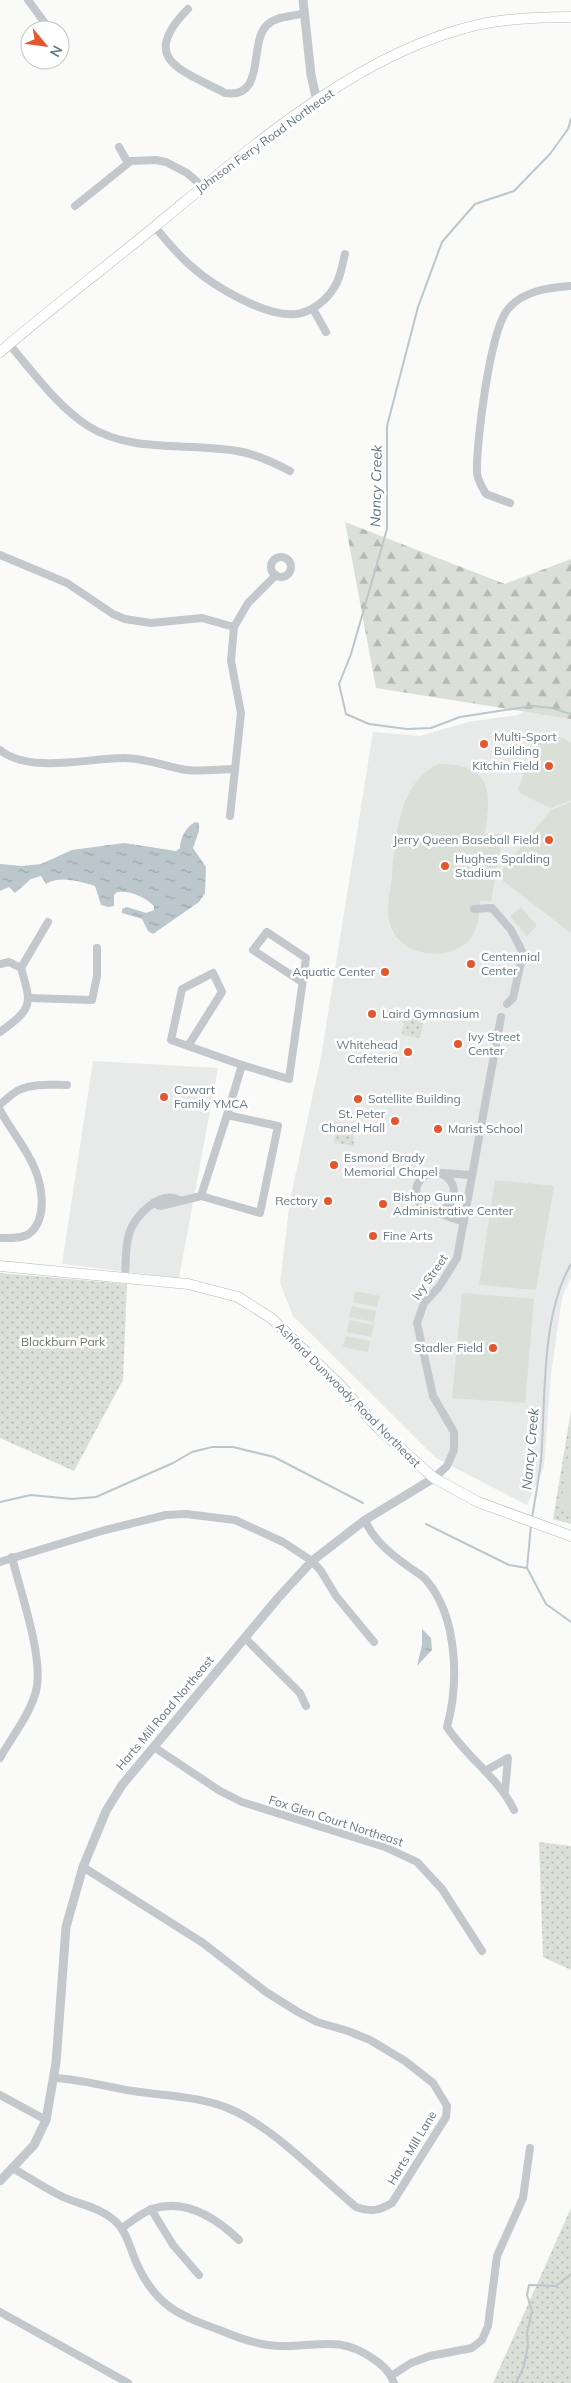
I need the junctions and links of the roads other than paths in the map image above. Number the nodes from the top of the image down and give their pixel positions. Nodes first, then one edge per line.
1 (28, 0) edge
2 (303, 0) edge
3 (188, 9) dead end
4 (304, 14) junction
5 (571, 17) edge
6 (43, 20) edge
7 (318, 101) junction
8 (119, 147) dead end
9 (128, 163) junction
10 (202, 186) junction
11 (75, 206) dead end
12 (155, 227) junction
13 (345, 254) dead end
14 (571, 286) edge
15 (313, 309) junction
16 (326, 332) dead end
17 (10, 344) junction
18 (0, 352) edge
19 (290, 471) dead end
20 (510, 503) dead end
21 (0, 556) edge
22 (276, 576) dead end
23 (234, 627) junction
24 (0, 750) edge
25 (235, 769) junction
26 (230, 816) dead end
27 (474, 909) dead end
28 (48, 922) dead end
29 (97, 948) dead end
30 (0, 964) edge
31 (21, 968) junction
32 (302, 982) junction
33 (30, 998) junction
34 (507, 1004) dead end
35 (501, 1017) dead end
36 (0, 1032) edge
37 (188, 1046) junction
38 (242, 1065) junction
39 (67, 1085) dead end
40 (0, 1104) edge
41 (0, 1110) edge
42 (228, 1115) junction
43 (4, 1125) edge
44 (439, 1173) junction
45 (472, 1175) junction
46 (201, 1196) junction
47 (433, 1211) junction
48 (464, 1222) junction
49 (0, 1238) edge
50 (0, 1266) edge
51 (125, 1277) junction
52 (434, 1478) junction
53 (365, 1520) junction
54 (571, 1536) edge
55 (12, 1557) junction
56 (312, 1561) junction
57 (0, 1562) edge
58 (245, 1638) junction
59 (374, 1642) dead end
60 (306, 1706) dead end
61 (154, 1747) junction
62 (0, 1758) edge
63 (485, 1771) junction
64 (505, 1791) junction
65 (514, 1810) dead end
66 (83, 1867) junction
67 (482, 1951) dead end
68 (54, 2078) junction
69 (0, 2095) edge
70 (46, 2120) junction
71 (530, 2148) dead end
72 (14, 2168) junction
73 (0, 2181) edge
74 (151, 2209) junction
75 (122, 2228) junction
76 (239, 2240) dead end
77 (199, 2275) dead end
78 (0, 2312) edge
79 (393, 2379) edge
80 (128, 2383) edge

1 - 6 street
2 - 4 street
3 - 4 street
4 - 7 street
5 - 7 main road, Johnson Ferry Road Northeast
7 - 10 main road, Johnson Ferry Road Northeast
8 - 9 street
9 - 10 street
9 - 11 street
10 - 12 main road, Johnson Ferry Road Northeast
12 - 15 street
12 - 17 main road, Johnson Ferry Road Northeast
13 - 15 street
14 - 20 street
15 - 16 street
17 - 18 main road, Johnson Ferry Road Northeast
17 - 19 street
21 - 23 street
22 - 23 street
23 - 25 street
24 - 25 street
25 - 26 street
27 - 34 street
28 - 31 street
29 - 33 street
30 - 31 street
31 - 33 street
32 - 32 street
32 - 38 street
33 - 36 street
35 - 45 street, Ivy Street
37 - 37 street
37 - 38 street
38 - 42 street
39 - 40 street
41 - 43 street
42 - 46 street
42 - 46 street
43 - 49 street
44 - 45 street
44 - 47 street
44 - 47 street
45 - 48 street, Ivy Street
46 - 51 street
47 - 48 street
48 - 52 street, Ivy Street
50 - 51 main road, Ashford Dunwoody Road Northeast
51 - 52 main road, Ashford Dunwoody Road Northeast
52 - 53 street, Harts Mill Road Northeast
52 - 54 main road, Ashford Dunwoody Road Northeast
53 - 56 street, Harts Mill Road Northeast
53 - 63 street
55 - 56 street
55 - 57 street
55 - 62 street
56 - 58 street, Harts Mill Road Northeast
56 - 59 street
58 - 60 street
58 - 61 street, Harts Mill Road Northeast
61 - 66 street, Harts Mill Road Northeast
61 - 67 street, Fox Glen Court Northeast
63 - 64 street
63 - 64 street
64 - 65 street
66 - 68 street, Harts Mill Road Northeast
66 - 68 street, Harts Mill Lane
68 - 70 street, Harts Mill Road Northeast
69 - 70 street
70 - 72 street, Harts Mill Road Northeast
71 - 79 street
72 - 73 street, Harts Mill Road Northeast
72 - 75 street
74 - 75 street
74 - 76 street
74 - 77 street
75 - 79 street
78 - 80 street

